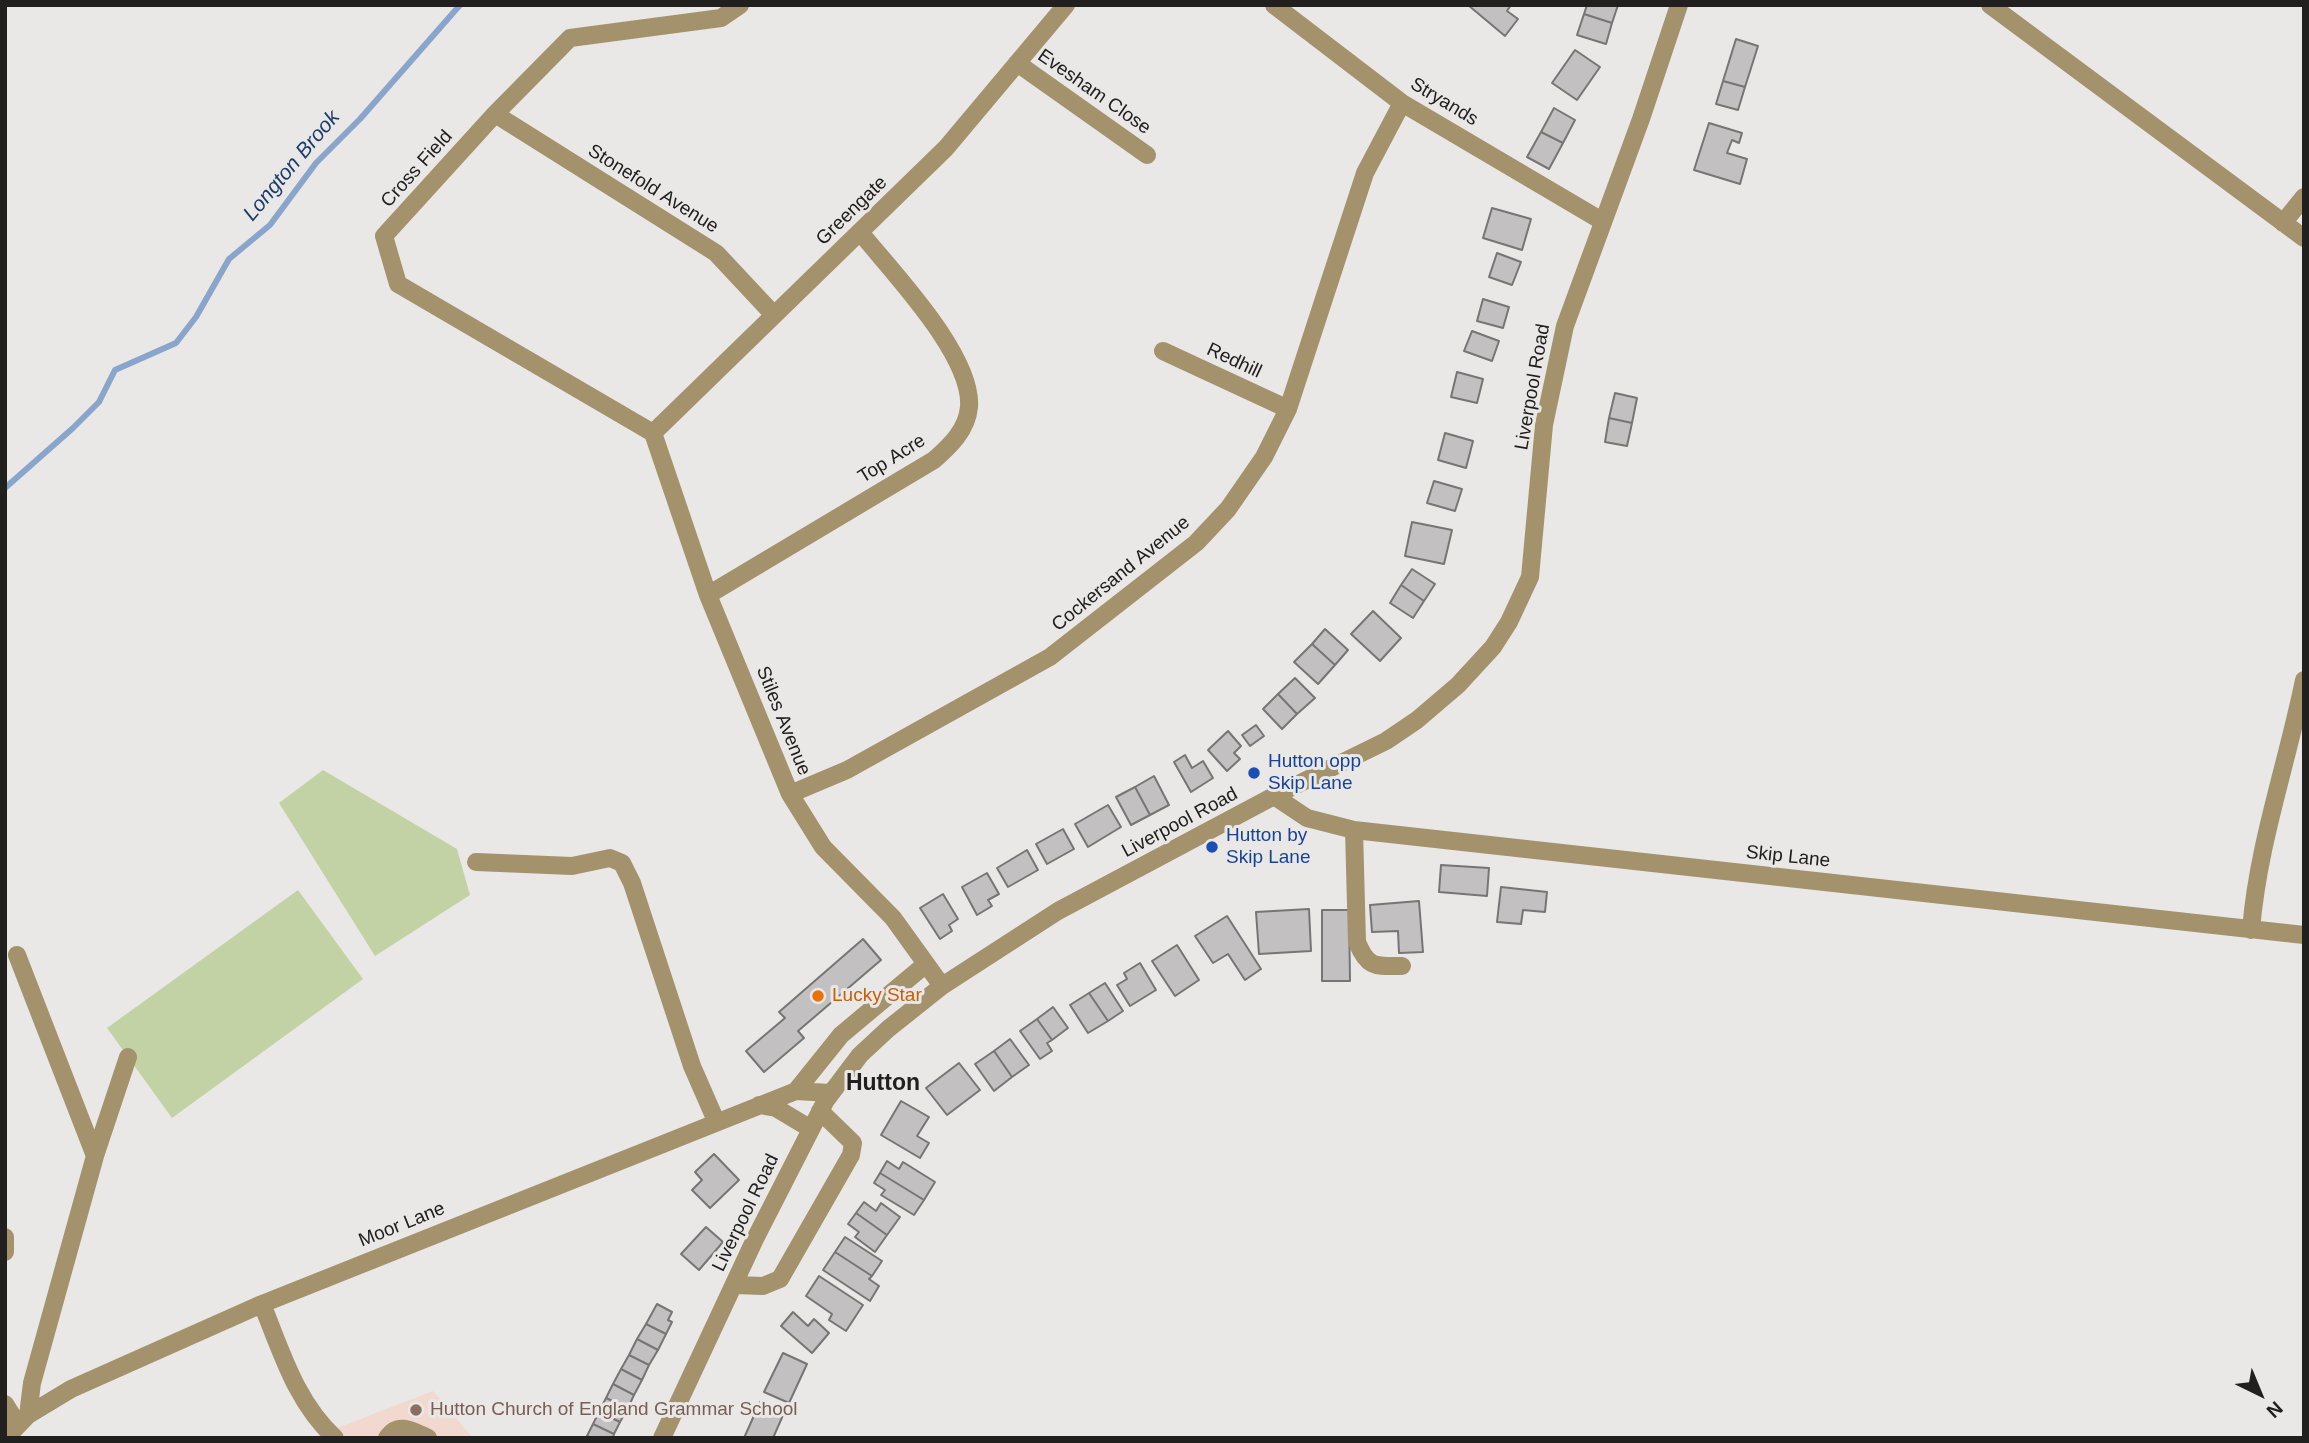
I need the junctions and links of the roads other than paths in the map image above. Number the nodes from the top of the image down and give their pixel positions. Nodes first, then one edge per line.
1 (740, 5) edge
2 (1066, 5) edge
3 (1274, 5) edge
4 (1679, 5) edge
5 (1990, 5) edge
6 (1017, 63) junction
7 (1402, 103) junction
8 (495, 114) junction
9 (1147, 155) dead end
10 (2304, 197) edge
11 (1602, 221) junction
12 (2283, 223) junction
13 (860, 232) junction
14 (2304, 238) edge
15 (774, 316) junction
16 (1163, 351) dead end
17 (1287, 409) junction
18 (653, 433) junction
19 (708, 595) junction
20 (2304, 680) edge
21 (790, 794) junction
22 (1275, 796) junction
23 (1354, 830) junction
24 (477, 862) dead end
25 (2251, 930) junction
26 (2304, 935) edge
27 (17, 955) dead end
28 (926, 964) junction
29 (1402, 966) dead end
30 (942, 986) junction
31 (128, 1057) dead end
32 (796, 1091) junction
33 (830, 1093) junction
34 (759, 1105) junction
35 (820, 1111) junction
36 (716, 1121) junction
37 (811, 1129) junction
38 (95, 1156) junction
39 (5, 1237) edge
40 (5, 1252) edge
41 (735, 1285) junction
42 (262, 1304) junction
43 (5, 1404) edge
44 (17, 1426) edge
45 (335, 1438) edge
46 (387, 1438) edge
47 (428, 1438) edge
48 (662, 1438) edge

1 - 8 street, Cross Field
2 - 6 street, Greengate
3 - 7 street, Stryands
4 - 11 street, Liverpool Road
5 - 12 street
6 - 9 street, Evesham Close
6 - 13 street, Greengate
7 - 11 street, Stryands
7 - 17 street, Cockersand Avenue
8 - 15 street, Stonefold Avenue
8 - 18 street, Cross Field
10 - 12 street
11 - 22 street, Liverpool Road
12 - 14 street
13 - 15 street, Greengate
13 - 19 street, Top Acre
15 - 18 street, Greengate
16 - 17 street, Redhill
17 - 21 street, Cockersand Avenue
18 - 19 street, Stiles Avenue
19 - 21 street, Stiles Avenue
20 - 25 street
21 - 28 street, Stiles Avenue
22 - 23 street, Skip Lane
22 - 30 street, Liverpool Road
23 - 25 street, Skip Lane
23 - 29 street
24 - 36 street
25 - 26 street, Skip Lane
27 - 38 street
28 - 30 street, Stiles Avenue
28 - 32 street
30 - 33 street, Liverpool Road
31 - 38 street
32 - 33 street, Moor Lane
32 - 34 street, Moor Lane
33 - 35 street, Liverpool Road
34 - 36 street, Moor Lane
34 - 37 street
35 - 37 street, Liverpool Road
35 - 41 street
36 - 42 street, Moor Lane
37 - 41 street, Liverpool Road
38 - 44 street
39 - 40 street
41 - 48 street, Liverpool Road
42 - 44 street, Moor Lane
42 - 45 street
43 - 44 street
46 - 47 street

